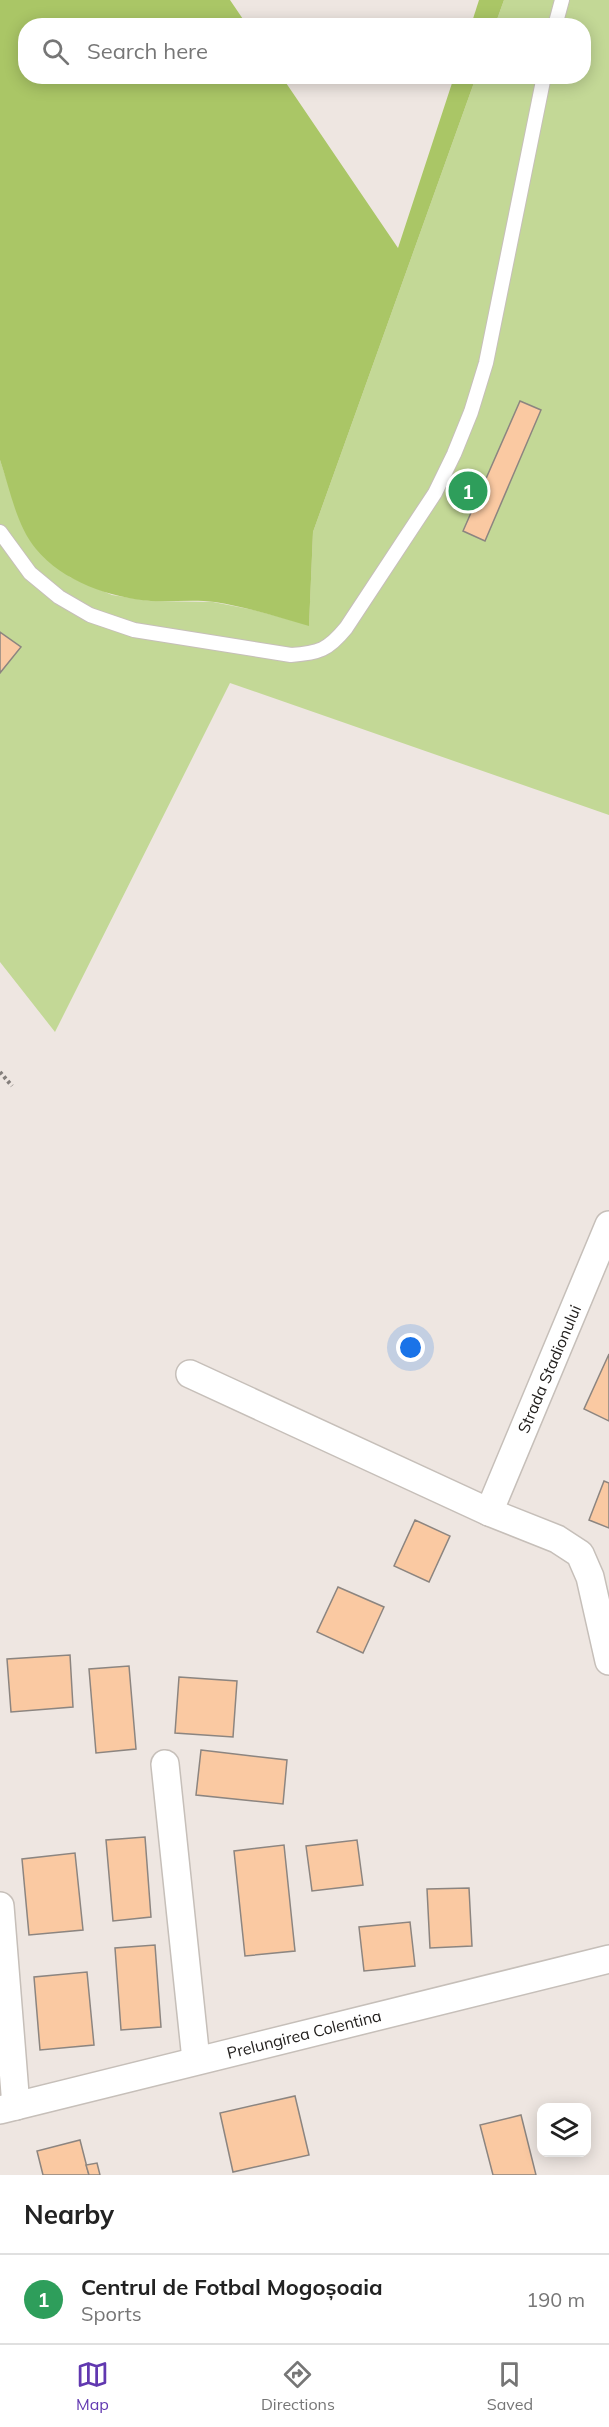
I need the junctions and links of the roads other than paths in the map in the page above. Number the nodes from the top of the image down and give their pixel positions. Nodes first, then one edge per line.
1 (562, 0) edge
2 (557, 18) edge
3 (542, 84) edge
4 (0, 532) edge
5 (609, 1225) edge
6 (190, 1374) dead end
7 (489, 1512) junction
8 (609, 1661) edge
9 (165, 1764) dead end
10 (0, 1906) edge
11 (609, 1959) edge
12 (196, 2060) junction
13 (8, 2108) edge

1 - 2 lane
3 - 4 lane
5 - 7 street, Strada Stadionului
6 - 7 street
7 - 8 street
9 - 12 street
10 - 13 street
11 - 12 street, Prelungirea Colentina
12 - 13 street, Prelungirea Colentina

